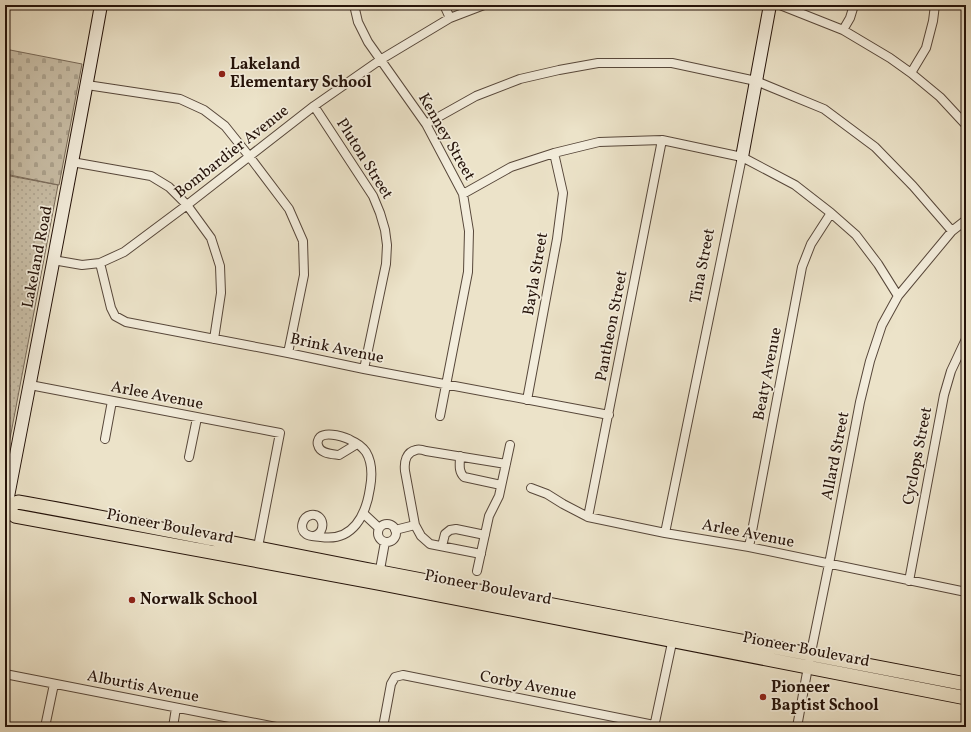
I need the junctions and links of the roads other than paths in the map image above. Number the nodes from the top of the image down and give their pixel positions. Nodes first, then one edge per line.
1 (101, 5) edge
2 (354, 5) edge
3 (444, 5) edge
4 (484, 5) edge
5 (770, 5) edge
6 (780, 5) edge
7 (854, 5) edge
8 (935, 5) edge
9 (450, 18) junction
10 (843, 30) junction
11 (380, 60) junction
12 (910, 73) junction
13 (756, 81) junction
14 (87, 85) junction
15 (314, 106) junction
16 (426, 124) junction
17 (966, 125) edge
18 (662, 140) junction
19 (554, 153) junction
20 (249, 156) junction
21 (742, 157) junction
22 (72, 162) junction
23 (463, 194) junction
24 (187, 205) junction
25 (831, 213) junction
26 (966, 220) edge
27 (952, 231) junction
28 (53, 260) junction
29 (100, 263) junction
30 (898, 296) junction
31 (214, 339) junction
32 (966, 339) edge
33 (288, 353) junction
34 (364, 369) junction
35 (30, 385) junction
36 (446, 385) junction
37 (527, 400) junction
38 (112, 401) junction
39 (609, 415) junction
40 (440, 416) dead end
41 (197, 418) junction
42 (105, 439) dead end
43 (357, 444) dead end
44 (510, 445) dead end
45 (460, 456) junction
46 (190, 457) dead end
47 (506, 464) junction
48 (501, 485) junction
49 (531, 488) dead end
50 (5, 509) edge
51 (364, 514) junction
52 (588, 517) junction
53 (415, 526) junction
54 (379, 528) junction
55 (395, 530) junction
56 (665, 533) junction
57 (485, 535) junction
58 (314, 536) dead end
59 (385, 542) junction
60 (442, 546) junction
61 (258, 547) junction
62 (749, 547) junction
63 (481, 554) junction
64 (829, 564) junction
65 (477, 571) dead end
66 (378, 578) junction
67 (909, 580) junction
68 (966, 592) edge
69 (674, 628) junction
70 (672, 641) junction
71 (811, 654) junction
72 (808, 667) junction
73 (5, 674) edge
74 (54, 684) junction
75 (966, 684) edge
76 (966, 698) edge
77 (176, 708) junction
78 (654, 726) edge
79 (45, 727) edge
80 (173, 727) edge
81 (276, 727) edge
82 (383, 727) edge
83 (797, 727) edge

1 - 14 street, Lakeland Road
2 - 11 street, Kenney Street
3 - 9 street
4 - 9 street, Bombardier Avenue
5 - 13 street, Tina Street
6 - 10 street
7 - 10 street
8 - 12 street
9 - 11 street, Bombardier Avenue
10 - 12 street
11 - 15 street, Bombardier Avenue
11 - 16 street, Kenney Street
12 - 17 street
13 - 16 street
13 - 21 street, Tina Street
13 - 27 street
14 - 20 street
14 - 22 street, Lakeland Road
15 - 20 street, Bombardier Avenue
15 - 34 street, Pluton Street
16 - 23 street, Kenney Street
18 - 19 street
18 - 21 street
18 - 39 street, Pantheon Street
19 - 23 street
19 - 37 street, Bayla Street
20 - 24 street, Bombardier Avenue
20 - 33 street
21 - 25 street
21 - 56 street, Tina Street
22 - 24 street
22 - 28 street, Lakeland Road
23 - 36 street, Kenney Street
24 - 29 street, Bombardier Avenue
24 - 31 street
25 - 30 street
25 - 62 street, Beaty Avenue
26 - 27 street, Allard Street
27 - 30 street, Allard Street
28 - 29 street, Bombardier Avenue
28 - 35 street, Lakeland Road
29 - 31 street, Brink Avenue
30 - 64 street, Allard Street
31 - 33 street, Brink Avenue
32 - 67 street, Cyclops Street
33 - 34 street, Brink Avenue
34 - 36 street, Brink Avenue
35 - 38 street, Arlee Avenue
35 - 50 street, Lakeland Road
36 - 37 street, Brink Avenue
36 - 40 street, Kenney Street
37 - 39 street, Brink Avenue
38 - 41 street, Arlee Avenue
38 - 42 street
39 - 52 street, Pantheon Street
41 - 46 street
41 - 61 street, Arlee Avenue
43 - 51 street
44 - 47 street
45 - 47 street
45 - 48 street
45 - 53 street
47 - 48 street
48 - 57 street
49 - 52 street, Arlee Avenue
50 - 61 main road, Pioneer Boulevard
50 - 66 main road, Pioneer Boulevard
51 - 54 street
51 - 58 street
52 - 56 street, Arlee Avenue
53 - 55 street
53 - 60 street
54 - 55 street
54 - 59 street
55 - 59 street
56 - 62 street, Arlee Avenue
57 - 60 street
57 - 63 street
59 - 66 street
60 - 63 street
61 - 66 main road, Pioneer Boulevard
62 - 64 street, Arlee Avenue
63 - 65 street
64 - 67 street, Arlee Avenue
64 - 71 street, Allard Street
66 - 69 main road, Pioneer Boulevard
66 - 70 main road, Pioneer Boulevard
67 - 68 street, Arlee Avenue
69 - 70 street
69 - 71 main road, Pioneer Boulevard
70 - 72 main road, Pioneer Boulevard
70 - 78 street
71 - 72 street, Allard Street
71 - 75 main road, Pioneer Boulevard
72 - 76 main road, Pioneer Boulevard
72 - 83 street, Allard Street
73 - 74 street, Alburtis Avenue
74 - 77 street, Alburtis Avenue
74 - 79 street
77 - 80 street
77 - 81 street, Alburtis Avenue
78 - 82 street, Corby Avenue

